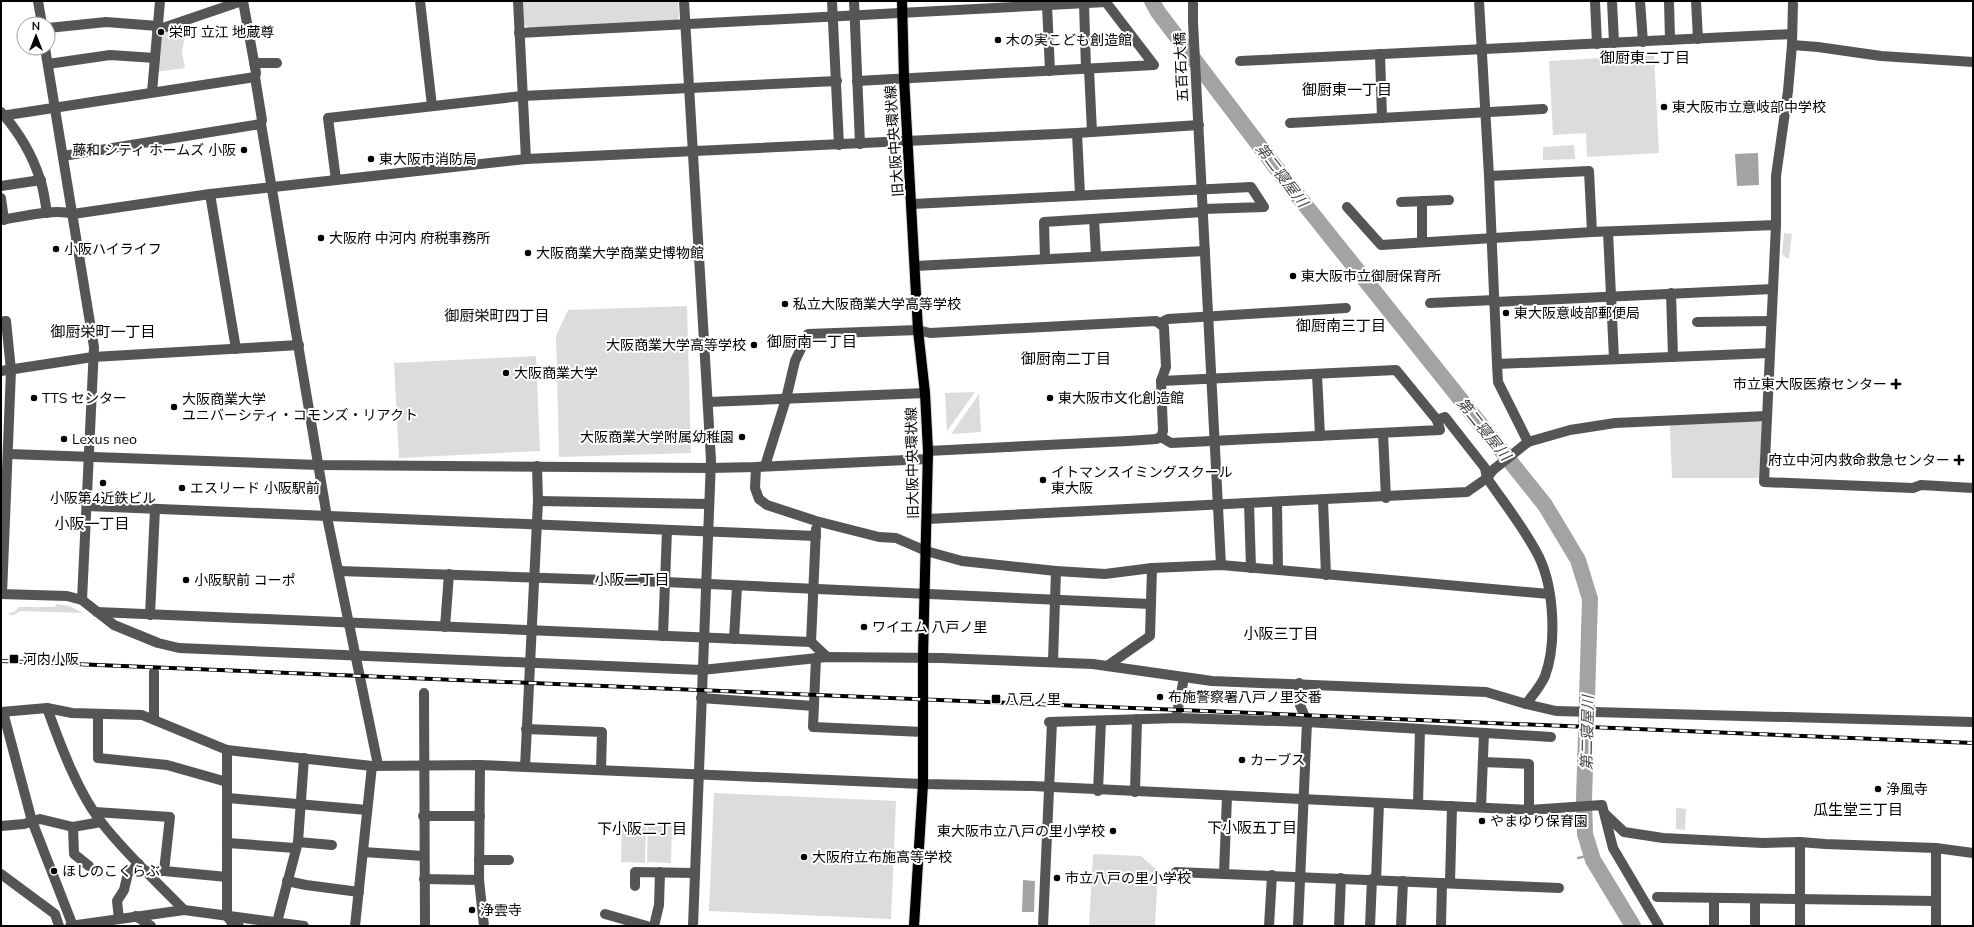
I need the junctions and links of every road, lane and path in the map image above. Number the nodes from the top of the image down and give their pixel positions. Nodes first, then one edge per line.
1 (38, 1) edge
2 (160, 1) edge
3 (420, 1) edge
4 (518, 1) edge
5 (684, 1) edge
6 (832, 1) edge
7 (854, 1) edge
8 (902, 1) edge
9 (1105, 1) edge
10 (1193, 1) edge
11 (1479, 1) edge
12 (1595, 1) edge
13 (1612, 1) edge
14 (1640, 1) edge
15 (1669, 1) edge
16 (1696, 1) edge
17 (1793, 1) edge
18 (243, 2) edge
19 (1084, 3) junction
20 (1047, 5) junction
21 (902, 14) junction
22 (41, 16) edge
23 (855, 16) junction
24 (832, 17) junction
25 (686, 25) junction
26 (56, 27) edge
27 (158, 28) junction
28 (519, 33) junction
29 (1792, 34) junction
30 (1698, 39) junction
31 (1670, 40) junction
32 (1643, 42) junction
33 (1614, 43) junction
34 (1597, 44) junction
35 (1792, 45) junction
36 (1482, 49) junction
37 (1380, 54) junction
38 (46, 56) edge
39 (155, 58) junction
40 (1240, 61) dead end
41 (1973, 62) edge
42 (254, 63) junction
43 (277, 63) dead end
44 (48, 64) junction
45 (1088, 69) junction
46 (1050, 71) junction
47 (255, 77) junction
48 (904, 78) junction
49 (837, 81) junction
50 (857, 81) junction
51 (690, 88) junction
52 (152, 92) junction
53 (522, 96) junction
54 (432, 106) junction
55 (55, 108) junction
56 (1543, 109) dead end
57 (1485, 113) junction
58 (2, 114) edge
59 (1382, 118) junction
60 (1290, 123) dead end
61 (261, 124) junction
62 (1199, 125) junction
63 (1092, 132) junction
64 (1077, 133) junction
65 (907, 140) junction
66 (839, 144) junction
67 (860, 144) junction
68 (693, 152) junction
69 (63, 156) junction
70 (526, 159) junction
71 (1489, 176) junction
72 (41, 180) junction
73 (336, 180) junction
74 (1, 186) edge
75 (272, 187) junction
76 (1202, 189) junction
77 (210, 194) junction
78 (1080, 195) junction
79 (1, 198) edge
80 (1449, 200) dead end
81 (1422, 201) junction
82 (1401, 202) dead end
83 (912, 204) junction
84 (1347, 206) dead end
85 (1203, 210) junction
86 (47, 213) junction
87 (73, 214) junction
88 (1094, 219) junction
89 (3, 220) edge
90 (1776, 225) junction
91 (1592, 232) junction
92 (1608, 232) junction
93 (1492, 238) junction
94 (1422, 242) junction
95 (1205, 251) junction
96 (1096, 256) junction
97 (1045, 259) junction
98 (915, 266) junction
99 (1773, 289) junction
100 (1671, 293) junction
101 (1611, 296) junction
102 (1495, 301) junction
103 (1430, 303) dead end
104 (1346, 308) dead end
105 (1209, 317) junction
106 (1772, 321) junction
107 (1, 322) edge
108 (1696, 322) dead end
109 (1160, 323) junction
110 (918, 330) junction
111 (299, 345) junction
112 (236, 348) junction
113 (1770, 353) junction
114 (93, 357) junction
115 (1673, 357) junction
116 (1614, 359) junction
117 (1497, 364) junction
118 (12, 370) junction
119 (1, 371) edge
120 (1317, 374) junction
121 (1212, 379) junction
122 (1161, 381) junction
123 (925, 393) junction
124 (786, 399) junction
125 (708, 402) junction
126 (1767, 416) junction
127 (1438, 420) junction
128 (1382, 433) junction
129 (1320, 436) junction
130 (1161, 437) junction
131 (1215, 441) junction
132 (1528, 442) junction
133 (9, 454) junction
134 (928, 455) junction
135 (89, 457) junction
136 (318, 465) junction
137 (537, 466) junction
138 (760, 466) junction
139 (710, 468) junction
140 (1490, 474) junction
141 (1973, 488) edge
142 (1386, 498) junction
143 (1323, 500) junction
144 (538, 501) junction
145 (1276, 502) junction
146 (1249, 503) junction
147 (709, 504) junction
148 (1217, 504) junction
149 (87, 506) junction
150 (155, 509) junction
151 (327, 517) junction
152 (927, 519) junction
153 (816, 521) junction
154 (535, 525) junction
155 (667, 530) junction
156 (708, 532) junction
157 (816, 536) junction
158 (926, 551) junction
159 (1222, 565) junction
160 (1152, 568) junction
161 (1251, 568) junction
162 (1278, 570) junction
163 (339, 571) junction
164 (1056, 571) junction
165 (448, 574) junction
166 (1326, 574) junction
167 (533, 577) junction
168 (665, 582) junction
169 (706, 585) junction
170 (737, 587) junction
171 (814, 589) junction
172 (926, 593) junction
173 (2, 594) edge
174 (1549, 594) junction
175 (82, 600) junction
176 (1055, 600) junction
177 (1151, 604) junction
178 (95, 612) junction
179 (150, 615) junction
180 (348, 623) junction
181 (445, 627) junction
182 (530, 631) junction
183 (663, 636) junction
184 (704, 638) junction
185 (734, 639) junction
186 (811, 642) junction
187 (354, 656) junction
188 (827, 657) junction
189 (923, 657) junction
190 (816, 658) junction
191 (530, 662) junction
192 (1053, 662) junction
193 (1107, 666) junction
194 (702, 670) junction
195 (154, 672) dead end
196 (1183, 683) dead end
197 (1300, 683) junction
198 (424, 693) dead end
199 (702, 698) junction
200 (1526, 704) junction
201 (814, 706) junction
202 (47, 708) junction
203 (2, 712) edge
204 (98, 714) junction
205 (1176, 718) junction
206 (154, 719) junction
207 (1137, 719) junction
208 (1101, 722) junction
209 (1307, 722) junction
210 (1973, 722) edge
211 (526, 729) junction
212 (1420, 729) junction
213 (923, 732) junction
214 (1484, 733) junction
215 (1551, 737) dead end
216 (227, 750) junction
217 (304, 758) junction
218 (1483, 762) junction
219 (423, 765) junction
220 (480, 765) junction
221 (375, 766) junction
222 (525, 767) junction
223 (601, 770) junction
224 (699, 775) junction
225 (227, 782) junction
226 (923, 784) junction
227 (1049, 788) junction
228 (1098, 790) junction
229 (1135, 792) junction
230 (1227, 796) junction
231 (228, 798) junction
232 (1304, 799) junction
233 (1379, 803) junction
234 (300, 804) junction
235 (1418, 804) junction
236 (1452, 806) junction
237 (1481, 807) junction
238 (367, 810) junction
239 (1529, 810) junction
240 (1604, 810) junction
241 (95, 812) junction
242 (423, 816) junction
243 (480, 816) junction
244 (32, 821) junction
245 (101, 822) junction
246 (1, 826) edge
247 (73, 827) junction
248 (1624, 832) junction
249 (1800, 842) junction
250 (228, 843) junction
251 (296, 845) junction
252 (332, 845) dead end
253 (1613, 848) junction
254 (1936, 848) junction
255 (363, 852) junction
256 (1973, 853) edge
257 (424, 856) junction
258 (479, 860) junction
259 (509, 860) dead end
260 (139, 864) junction
261 (89, 866) dead end
262 (146, 871) junction
263 (164, 871) junction
264 (660, 872) junction
265 (1176, 872) dead end
266 (695, 873) junction
267 (1, 874) edge
268 (1224, 874) junction
269 (1272, 875) junction
270 (1300, 876) junction
271 (227, 877) junction
272 (1342, 878) junction
273 (424, 879) junction
274 (1374, 879) junction
275 (479, 880) junction
276 (287, 881) junction
277 (1403, 881) junction
278 (1446, 883) junction
279 (635, 886) dead end
280 (1559, 888) dead end
281 (358, 892) junction
282 (1657, 897) dead end
283 (1714, 898) junction
284 (1755, 899) junction
285 (1800, 899) junction
286 (1936, 901) junction
287 (184, 910) junction
288 (605, 914) dead end
289 (136, 916) junction
290 (227, 916) junction
291 (119, 918) junction
292 (619, 922) edge
293 (276, 925) edge
294 (59, 926) edge
295 (73, 926) edge
296 (151, 926) edge
297 (239, 926) edge
298 (304, 926) edge
299 (355, 926) edge
300 (425, 926) edge
301 (484, 926) edge
302 (647, 926) edge
303 (654, 926) edge
304 (693, 926) edge
305 (914, 926) edge
306 (1043, 926) edge
307 (1270, 926) edge
308 (1298, 926) edge
309 (1339, 926) edge
310 (1370, 926) edge
311 (1401, 926) edge
312 (1441, 926) edge
313 (1659, 926) edge
314 (1714, 926) edge
315 (1755, 926) edge
316 (1800, 926) edge
317 (1936, 926) edge

1 - 22 street
2 - 27 street
3 - 54 street
4 - 28 street
5 - 25 street
6 - 24 street
7 - 23 street
8 - 21 main road, 旧大阪中央環状線
9 - 19 street
9 - 45 street
10 - 62 street, 五百石大橋
11 - 36 street
12 - 34 street
13 - 33 street
14 - 32 street
15 - 31 street
16 - 30 street
17 - 29 street
18 - 27 street
18 - 42 street
19 - 20 street
19 - 45 street
20 - 21 street
20 - 46 street
21 - 23 street
21 - 48 main road, 旧大阪中央環状線
23 - 24 street
23 - 50 street
24 - 25 street
24 - 49 street
25 - 28 street
25 - 51 street
26 - 27 street
27 - 39 street
28 - 53 street
29 - 30 street
29 - 35 street
30 - 31 street
31 - 32 street
32 - 33 street
33 - 34 street
34 - 36 street
35 - 41 street
35 - 90 street
36 - 37 street
36 - 57 street
37 - 40 street
37 - 59 street
38 - 44 street
39 - 44 street
39 - 52 street
42 - 43 street
42 - 47 street
44 - 55 street
45 - 46 street
45 - 63 street
46 - 48 street
47 - 52 street
47 - 61 street
48 - 50 street
48 - 65 main road, 旧大阪中央環状線
49 - 51 street
49 - 66 street
50 - 67 street
51 - 53 street
51 - 68 street
52 - 55 street
53 - 54 street
53 - 70 street
54 - 73 street
55 - 58 street
55 - 69 street
56 - 57 street
57 - 59 street
57 - 71 street
58 - 72 street
59 - 60 street
61 - 69 street
61 - 75 street
62 - 63 street
62 - 76 street, 五百石大橋
63 - 64 street
64 - 65 street
64 - 78 street
65 - 67 street
65 - 83 main road, 旧大阪中央環状線
66 - 67 street
66 - 68 street
68 - 70 street
68 - 125 street
69 - 87 street
70 - 73 street
71 - 91 street
71 - 93 street
72 - 74 street
72 - 86 street
73 - 75 street
75 - 77 street
75 - 111 street
76 - 78 street
76 - 85 street, 五百石大橋
76 - 85 street
77 - 87 street
77 - 112 street
78 - 83 street
79 - 89 street
80 - 81 street
81 - 82 street
81 - 94 street
83 - 98 main road, 旧大阪中央環状線
84 - 94 street
85 - 88 street
85 - 95 street, 五百石大橋
86 - 87 street
86 - 89 street
87 - 114 street
88 - 96 street
88 - 97 street
90 - 92 street
90 - 99 street
91 - 92 street
91 - 93 street
92 - 101 street
93 - 94 street
93 - 102 street
95 - 96 street
95 - 105 street, 五百石大橋
96 - 97 street
97 - 98 street
98 - 110 main road, 旧大阪中央環状線
99 - 100 street
99 - 106 street
100 - 101 street
100 - 115 street
101 - 102 street
101 - 116 street
102 - 103 street
102 - 117 street
104 - 105 street
105 - 109 street
105 - 121 street, 五百石大橋
106 - 108 street
106 - 113 street
107 - 118 street
109 - 110 street
109 - 122 street
110 - 123 main road, 旧大阪中央環状線
110 - 124 street
111 - 112 street
111 - 136 street
112 - 114 street
113 - 115 street
113 - 126 street
114 - 118 street
114 - 135 street
115 - 116 street
116 - 117 street
117 - 132 street
118 - 119 street
118 - 133 street
120 - 121 street
120 - 127 street
120 - 129 street
121 - 122 street
121 - 131 street, 五百石大橋
122 - 130 street
123 - 124 street
123 - 134 main road, 旧大阪中央環状線
124 - 125 street
124 - 138 street
125 - 139 street
126 - 132 street
126 - 141 street
127 - 128 street
127 - 140 street
128 - 129 street
128 - 142 street
129 - 131 street
130 - 131 street
130 - 134 street
131 - 148 street, 五百石大橋
132 - 140 street
133 - 135 street
133 - 173 street
134 - 138 street
134 - 152 main road, 旧大阪中央環状線
135 - 136 street
135 - 149 street
136 - 137 street
136 - 151 street
137 - 139 street
137 - 144 street
138 - 139 street
138 - 153 street
139 - 147 street
140 - 142 street
140 - 174 street
142 - 143 street
143 - 145 street
143 - 166 street
144 - 147 street
144 - 154 street
145 - 146 street
145 - 162 street
146 - 148 street
146 - 161 street
147 - 156 street
148 - 152 street
148 - 159 street, 五百石大橋
149 - 150 street
149 - 175 street
150 - 151 street
150 - 179 street
151 - 154 street
151 - 163 street
152 - 158 main road, 旧大阪中央環状線
153 - 157 street
153 - 158 street
154 - 155 street
154 - 167 street
155 - 156 street
155 - 168 street
156 - 157 street
156 - 169 street
157 - 171 street
158 - 164 street
158 - 172 main road, 旧大阪中央環状線
159 - 160 street
159 - 161 street
160 - 164 street
160 - 177 street
161 - 162 street
162 - 166 street
163 - 165 street
163 - 180 street
164 - 176 street
165 - 167 street
165 - 181 street
166 - 174 street
167 - 168 street
167 - 182 street
168 - 169 street
168 - 183 street
169 - 170 street
169 - 184 street
170 - 171 street
170 - 185 street
171 - 172 street
171 - 186 street
172 - 176 street
172 - 189 main road, 旧大阪中央環状線
173 - 175 street
174 - 200 street
175 - 178 street
176 - 177 street
176 - 192 street
177 - 193 street
178 - 179 street
178 - 187 street
179 - 180 street
180 - 181 street
180 - 187 street
181 - 182 street
182 - 183 street
182 - 191 street
183 - 184 street
184 - 185 street
184 - 194 street
185 - 186 street
186 - 188 street
187 - 191 street
187 - 221 street
188 - 189 street
188 - 190 street
189 - 192 street
189 - 213 main road, 旧大阪中央環状線
190 - 194 street
190 - 201 street
191 - 194 street
191 - 211 street
192 - 193 street
193 - 197 street
194 - 199 street
195 - 206 street
196 - 205 street
197 - 200 street
197 - 209 street
198 - 219 street
199 - 201 street
199 - 224 street
200 - 210 street
201 - 213 street
202 - 203 street
202 - 204 street
202 - 241 street
203 - 244 street
204 - 206 street
204 - 225 street
205 - 207 street
205 - 209 street
206 - 216 street
207 - 208 street
207 - 229 street
208 - 227 street
208 - 228 street
209 - 212 street
209 - 232 street
211 - 222 street
211 - 223 street
212 - 214 street
212 - 235 street
213 - 226 main road, 旧大阪中央環状線
214 - 215 street
214 - 218 street
216 - 217 street
216 - 225 street
217 - 221 street
217 - 234 street
218 - 237 street
218 - 239 street
219 - 220 street
219 - 221 street
219 - 242 street
220 - 222 street
220 - 243 street
221 - 238 street
222 - 223 street
223 - 224 street
224 - 226 street
224 - 266 street
225 - 231 street
226 - 227 street
226 - 305 main road, 旧大阪中央環状線
227 - 228 street
227 - 306 street
228 - 229 street
229 - 230 street
230 - 232 street
230 - 268 street
231 - 234 street
231 - 250 street
232 - 233 street
232 - 270 street
233 - 235 street
233 - 274 street
234 - 238 street
234 - 251 street
235 - 236 street
236 - 237 street
236 - 278 street
237 - 239 street
238 - 255 street
239 - 240 street
240 - 248 street
240 - 253 street
241 - 245 street
241 - 263 street
242 - 243 street
242 - 257 street
243 - 258 street
244 - 246 street
244 - 247 street
244 - 295 street
245 - 247 street
245 - 260 street
247 - 261 street
248 - 249 street
248 - 253 street
249 - 254 street
249 - 285 street
250 - 251 street
250 - 271 street
251 - 252 street
251 - 276 street
253 - 313 street
254 - 256 street
254 - 286 street
255 - 257 street
255 - 281 street
257 - 273 street
258 - 259 street
258 - 275 street
260 - 262 street
260 - 291 street
262 - 263 street
262 - 287 street
263 - 271 street
264 - 266 street
264 - 279 street
264 - 303 street
265 - 268 street
266 - 304 street
267 - 294 street
268 - 269 street
269 - 270 street
269 - 307 street
270 - 272 street
270 - 308 street
271 - 290 street
272 - 274 street
272 - 309 street
273 - 275 street
273 - 300 street
274 - 277 street
274 - 310 street
275 - 301 street
276 - 281 street
276 - 293 street
277 - 278 street
277 - 311 street
278 - 280 street
278 - 312 street
281 - 299 street
282 - 283 street
283 - 284 street
283 - 314 street
284 - 285 street
284 - 315 street
285 - 286 street
285 - 316 street
286 - 317 street
287 - 289 street
287 - 290 street
288 - 292 street
289 - 291 street
289 - 296 street
290 - 293 street
290 - 297 street
291 - 295 street
292 - 302 street
293 - 298 street

